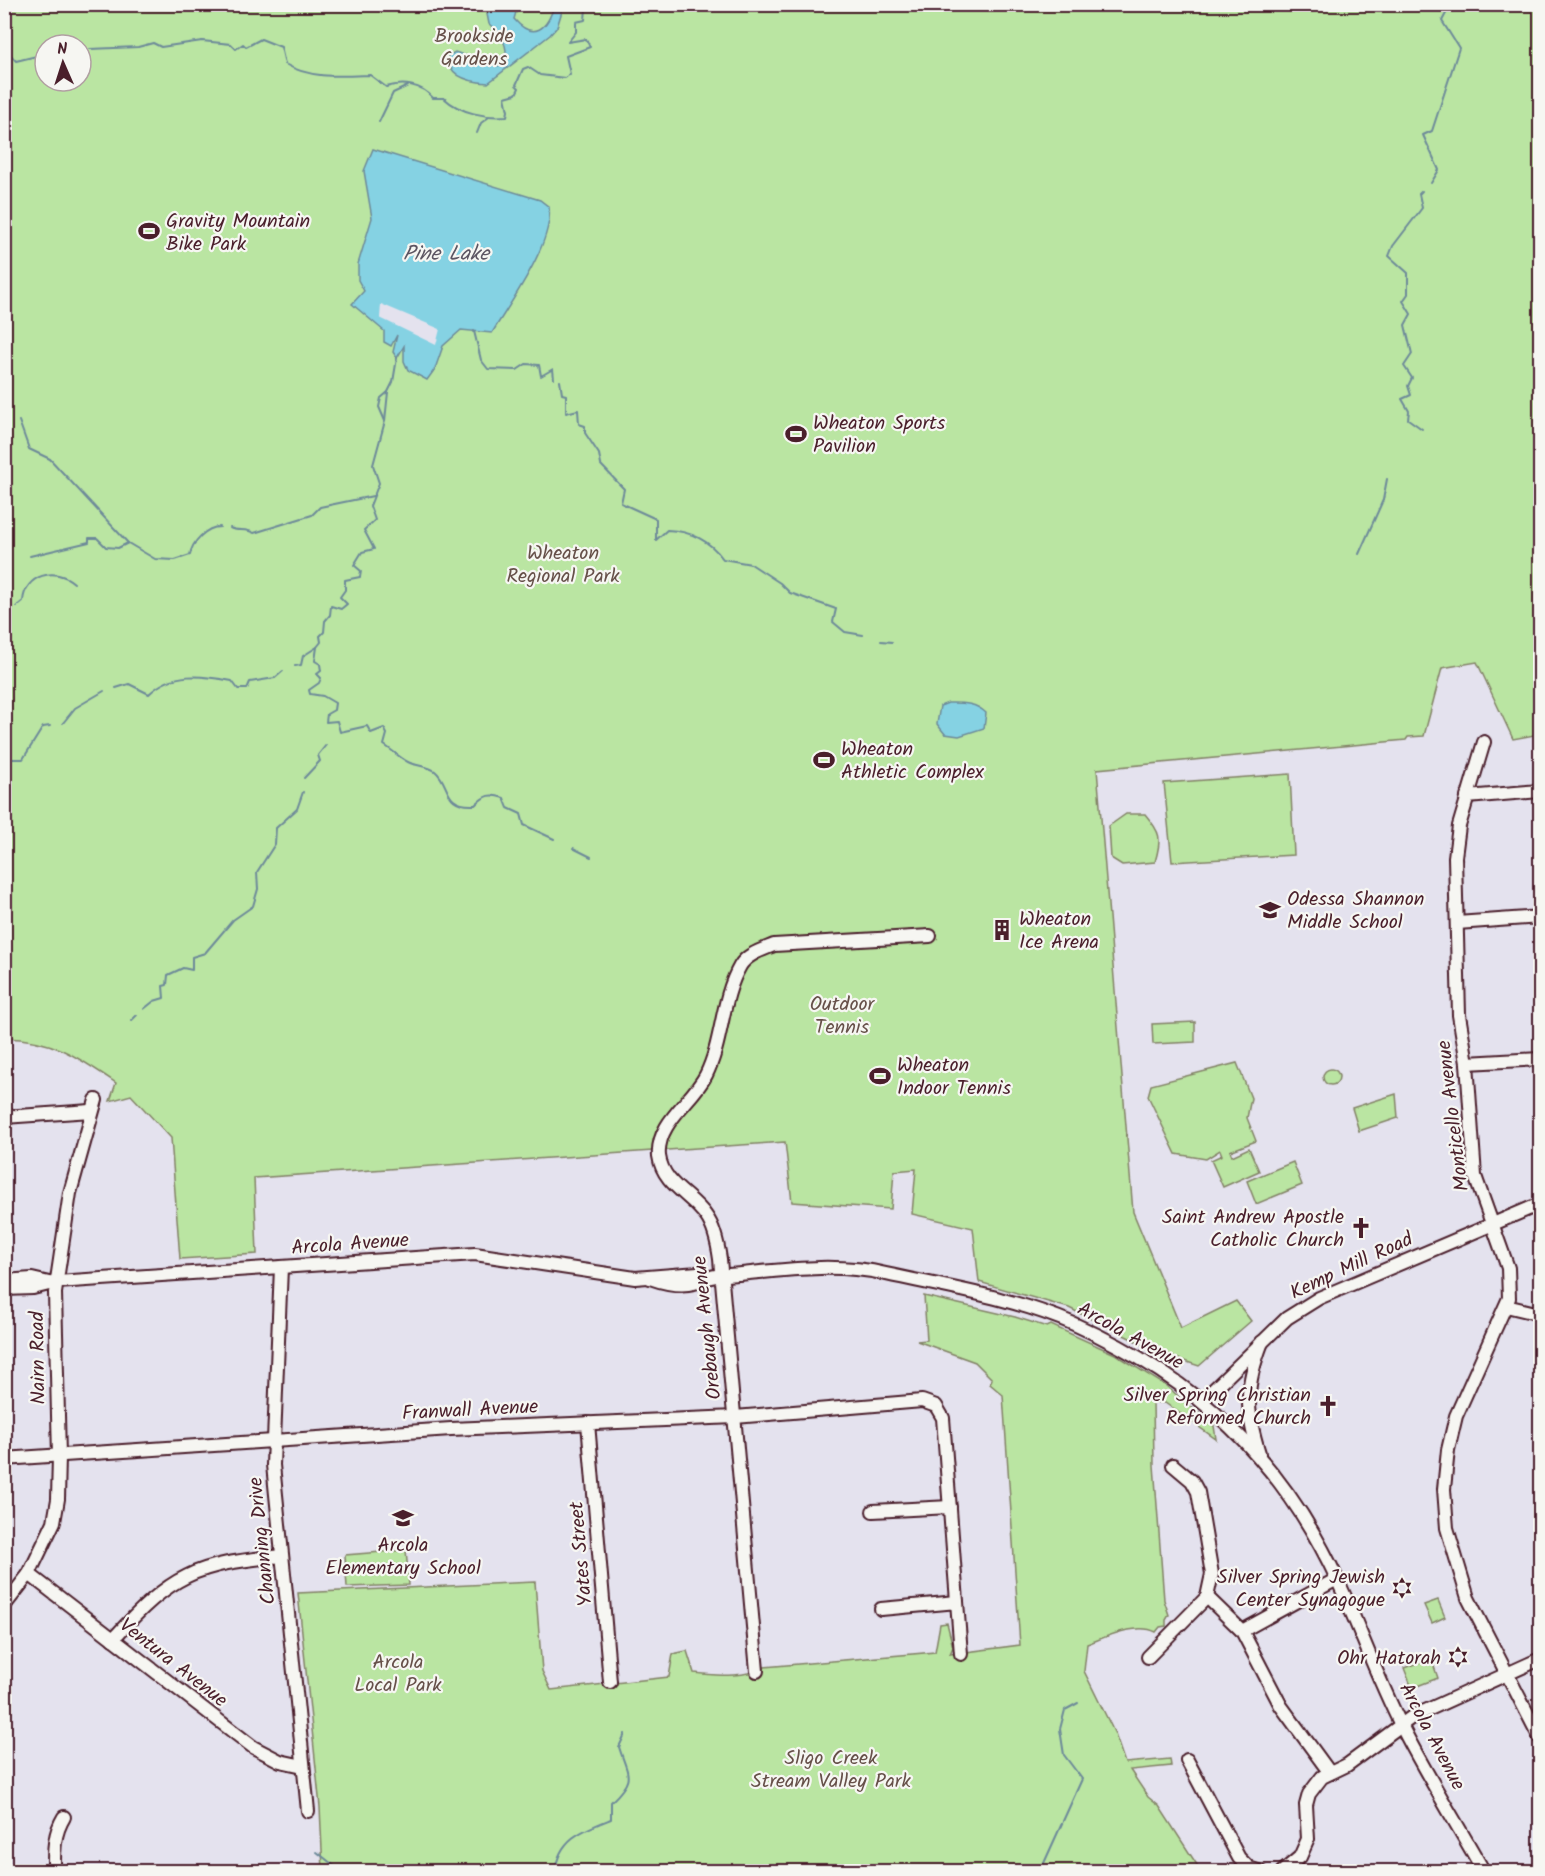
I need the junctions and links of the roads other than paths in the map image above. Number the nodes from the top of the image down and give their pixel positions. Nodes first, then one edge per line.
1 (1484, 742) dead end
2 (1540, 791) edge
3 (1467, 797) junction
4 (1540, 917) edge
5 (1457, 923) junction
6 (930, 936) dead end
7 (1540, 1059) edge
8 (1467, 1063) junction
9 (4, 1117) edge
10 (1540, 1204) edge
11 (1493, 1224) junction
12 (281, 1267) junction
13 (722, 1276) junction
14 (4, 1281) edge
15 (54, 1283) junction
16 (4, 1289) edge
17 (1506, 1306) junction
18 (1540, 1314) edge
19 (1264, 1339) junction
20 (1203, 1400) junction
21 (735, 1417) junction
22 (588, 1423) junction
23 (273, 1441) junction
24 (59, 1456) junction
25 (4, 1459) edge
26 (1261, 1460) junction
27 (1173, 1465) dead end
28 (950, 1507) junction
29 (873, 1511) dead end
30 (282, 1556) junction
31 (29, 1574) junction
32 (1337, 1579) junction
33 (1207, 1597) junction
34 (957, 1602) junction
35 (4, 1606) edge
36 (881, 1609) dead end
37 (1242, 1630) junction
38 (113, 1640) junction
39 (961, 1654) dead end
40 (1148, 1657) dead end
41 (1540, 1659) edge
42 (757, 1671) dead end
43 (1506, 1674) junction
44 (610, 1682) dead end
45 (1402, 1726) junction
46 (1540, 1738) edge
47 (1188, 1760) dead end
48 (303, 1766) junction
49 (1330, 1773) junction
50 (308, 1811) dead end
51 (64, 1817) dead end
52 (54, 1872) edge
53 (1261, 1872) edge
54 (1282, 1872) edge
55 (1484, 1872) edge

1 - 3 street, Monticello Avenue
2 - 3 street
3 - 5 street, Monticello Avenue
4 - 5 street
5 - 8 street, Monticello Avenue
6 - 13 street, Orebaugh Avenue
7 - 8 street
8 - 11 street, Monticello Avenue
9 - 15 street, Nairn Road
10 - 11 street, Kemp Mill Road
11 - 17 street, Monticello Avenue
11 - 19 street, Kemp Mill Road
12 - 13 street, Arcola Avenue
12 - 15 street, Arcola Avenue
12 - 23 street, Channing Drive
13 - 20 street, Arcola Avenue
13 - 21 street, Orebaugh Avenue
14 - 15 street, Arcola Avenue
15 - 16 street, Arcola Avenue
15 - 24 street, Nairn Road
17 - 18 street
17 - 43 street, Monticello Avenue
19 - 20 street, Kemp Mill Road
19 - 26 street
20 - 26 street, Arcola Avenue
21 - 22 street, Franwall Avenue
21 - 28 street, Franwall Avenue
21 - 42 street, Orebaugh Avenue
22 - 23 street, Franwall Avenue
22 - 44 street, Yates Street
23 - 24 street, Franwall Avenue
23 - 30 street, Channing Drive
24 - 25 street, Franwall Avenue
24 - 31 street, Nairn Road
26 - 32 street, Arcola Avenue
27 - 33 street
28 - 29 street
28 - 34 street
30 - 38 street
30 - 48 street, Channing Drive
31 - 35 street, Nairn Road
31 - 38 street, Ventura Avenue
32 - 37 street
32 - 45 street, Arcola Avenue
33 - 37 street
33 - 40 street
34 - 36 street
34 - 39 street
37 - 49 street
38 - 48 street, Ventura Avenue
41 - 43 street
43 - 45 street
43 - 46 street, Monticello Avenue
45 - 49 street
45 - 55 street, Arcola Avenue
47 - 53 street
48 - 50 street, Channing Drive
49 - 54 street
51 - 52 street

